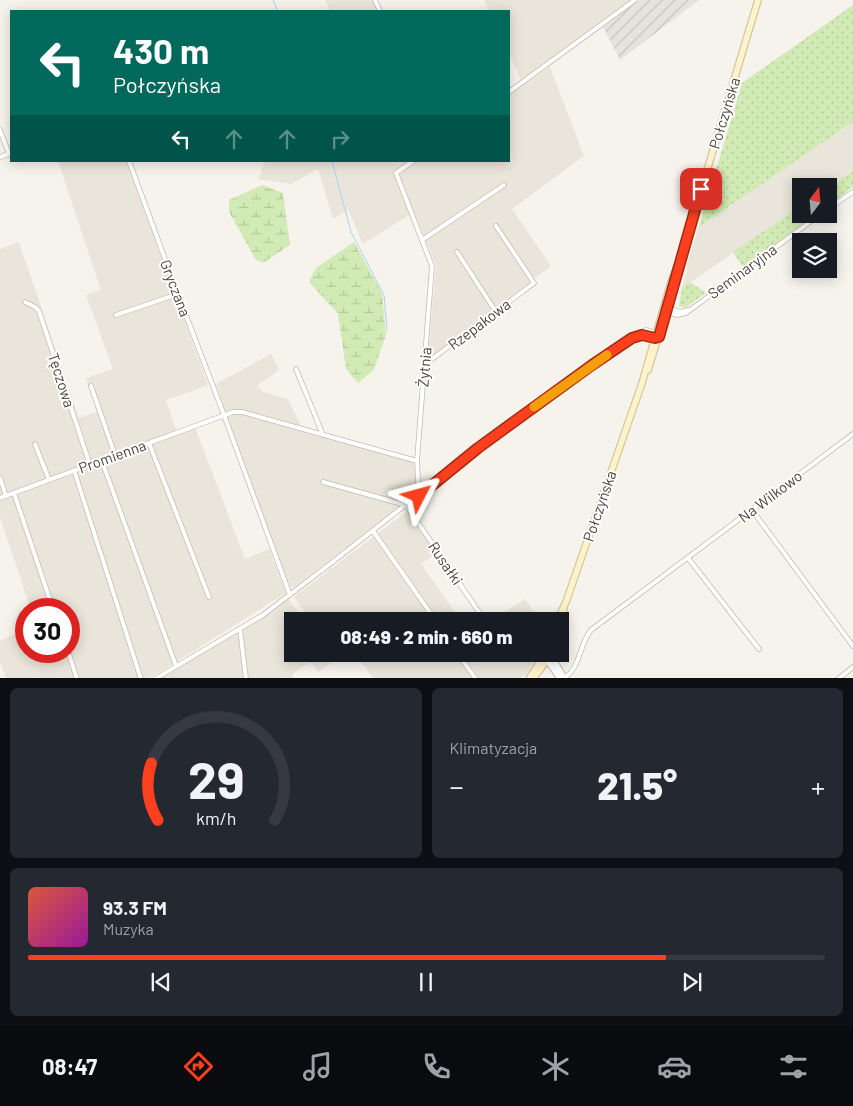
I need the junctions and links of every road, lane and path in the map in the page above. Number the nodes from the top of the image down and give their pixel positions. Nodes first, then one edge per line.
1 (635, 0) edge
2 (758, 0) edge
3 (510, 91) edge
4 (0, 130) edge
5 (10, 153) edge
6 (0, 157) edge
7 (129, 162) edge
8 (412, 162) edge
9 (504, 185) dead end
10 (853, 192) edge
11 (838, 202) edge
12 (809, 223) edge
13 (496, 226) dead end
14 (422, 240) junction
15 (457, 252) dead end
16 (179, 297) junction
17 (26, 302) dead end
18 (666, 310) junction
19 (496, 312) junction
20 (116, 316) dead end
21 (657, 336) junction
22 (424, 365) junction
23 (296, 370) dead end
24 (92, 386) dead end
25 (224, 415) junction
26 (853, 434) edge
27 (323, 435) junction
28 (149, 443) junction
29 (35, 444) dead end
30 (116, 455) junction
31 (102, 461) junction
32 (417, 461) junction
33 (90, 465) junction
34 (74, 470) junction
35 (0, 478) edge
36 (48, 480) junction
37 (323, 482) dead end
38 (14, 493) junction
39 (6, 496) junction
40 (419, 496) junction
41 (0, 498) edge
42 (406, 505) junction
43 (752, 510) junction
44 (373, 531) junction
45 (688, 558) junction
46 (290, 595) junction
47 (208, 597) dead end
48 (48, 598) edge
49 (565, 604) junction
50 (430, 612) edge
51 (479, 612) edge
52 (561, 612) edge
53 (563, 612) edge
54 (240, 629) junction
55 (853, 646) edge
56 (759, 649) dead end
57 (464, 662) edge
58 (542, 662) edge
59 (549, 662) edge
60 (555, 662) edge
61 (72, 663) edge
62 (176, 666) junction
63 (853, 667) edge
64 (77, 678) edge
65 (141, 678) edge
66 (154, 678) edge
67 (246, 678) edge
68 (476, 678) edge
69 (531, 678) edge
70 (560, 678) edge
71 (564, 678) edge
72 (838, 678) edge

1 - 3 street
2 - 18 main road, Połczyńska
4 - 5 street
5 - 6 street
7 - 16 street, Gryczana
8 - 14 street, Żytnia
9 - 14 street
10 - 11 street
12 - 18 street, Seminaryjna
13 - 19 street, Rzepakowa
14 - 22 street, Żytnia
15 - 19 street
16 - 20 street
16 - 25 street, Gryczana
17 - 33 street, Tęczowa
18 - 21 main road, Połczyńska
19 - 22 street, Rzepakowa
21 - 40 street
21 - 49 main road, Połczyńska
22 - 32 street, Żytnia
23 - 27 street
24 - 30 street
25 - 27 street
25 - 28 street, Promienna
25 - 46 street, Gryczana
26 - 43 street, Na Wilkowo
27 - 32 street
28 - 30 street, Promienna
28 - 47 street
29 - 36 street
30 - 31 street, Promienna
31 - 33 street, Promienna
31 - 62 street
32 - 40 street, Żytnia
33 - 34 street, Promienna
34 - 36 street, Promienna
34 - 65 street
35 - 39 street
36 - 38 street, Promienna
37 - 42 street
38 - 39 street, Promienna
38 - 48 street
39 - 41 street, Promienna
40 - 42 street
42 - 44 street
42 - 51 street, Rusałki
43 - 45 street, Na Wilkowo
43 - 55 street
44 - 46 street
44 - 50 street
45 - 56 street
45 - 71 street, Na Wilkowo
46 - 54 street
49 - 52 main road, Połczyńska
49 - 53 main road, Połczyńska
54 - 62 street
54 - 67 street
57 - 68 street
58 - 69 main road
59 - 70 street
60 - 71 street
61 - 64 street
62 - 66 street
63 - 72 street

